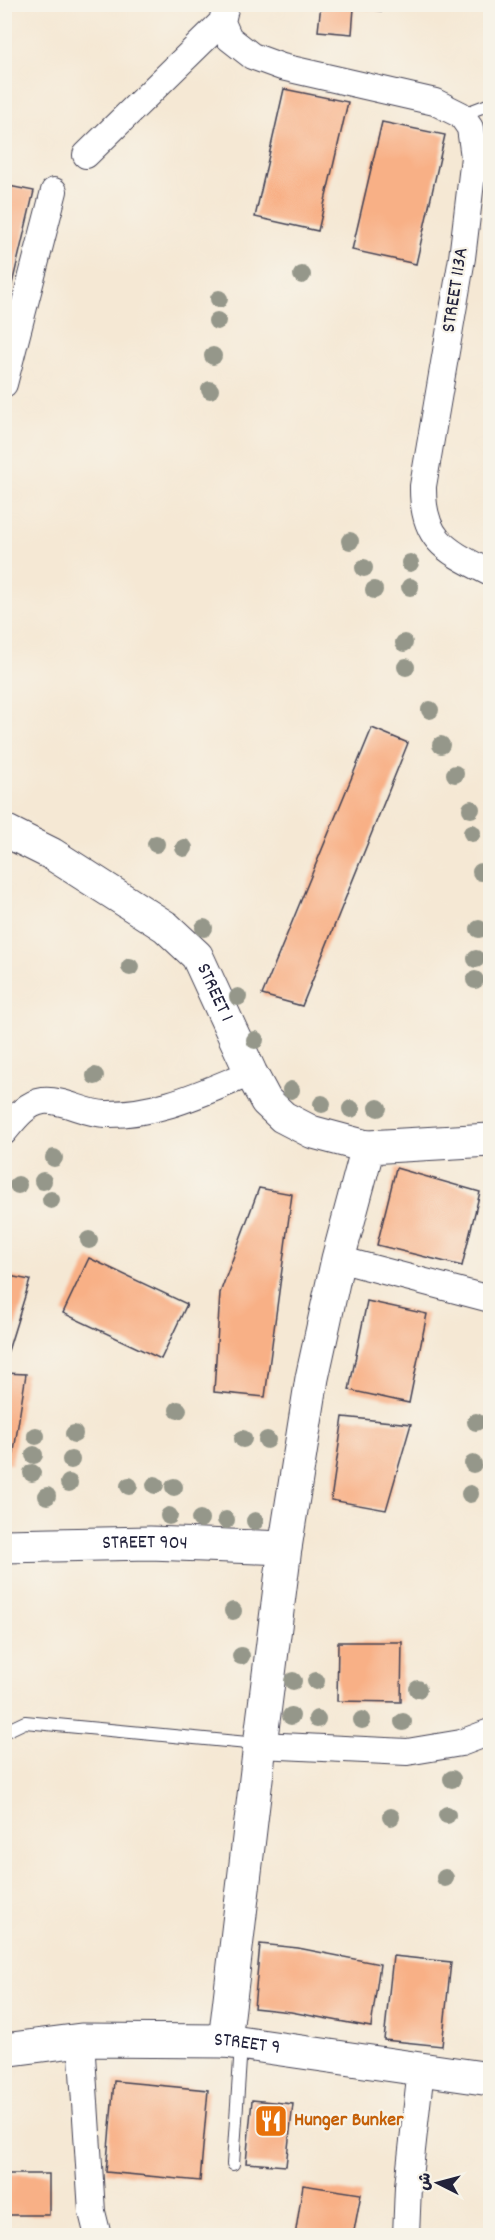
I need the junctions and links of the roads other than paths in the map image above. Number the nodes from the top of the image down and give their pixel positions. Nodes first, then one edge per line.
1 (224, 13) edge
2 (490, 104) edge
3 (461, 115) junction
4 (86, 155) dead end
5 (54, 191) dead end
6 (4, 384) edge
7 (490, 573) edge
8 (4, 830) edge
9 (251, 1073) junction
10 (4, 1132) edge
11 (490, 1140) edge
12 (368, 1147) junction
13 (338, 1259) junction
14 (490, 1299) edge
15 (4, 1546) edge
16 (285, 1548) junction
17 (4, 1732) edge
18 (490, 1732) edge
19 (260, 1745) junction
20 (81, 2040) junction
21 (233, 2042) junction
22 (4, 2050) edge
23 (421, 2069) junction
24 (490, 2079) edge
25 (233, 2164) dead end
26 (98, 2235) edge
27 (405, 2235) edge

1 - 3 street
1 - 4 street
2 - 3 lane
3 - 7 street, STREET 113A
5 - 6 street
8 - 9 street, STREET 1
9 - 10 street
9 - 12 street, STREET 1
11 - 12 main road
12 - 13 main road
13 - 14 street
13 - 16 main road
15 - 16 main road, STREET 904
16 - 19 main road
17 - 19 lane
18 - 19 street
19 - 21 main road
20 - 21 main road, STREET 9
20 - 22 main road, STREET 9
20 - 26 street
21 - 23 main road, STREET 9
21 - 25 lane
23 - 24 main road, STREET 9
23 - 27 street

